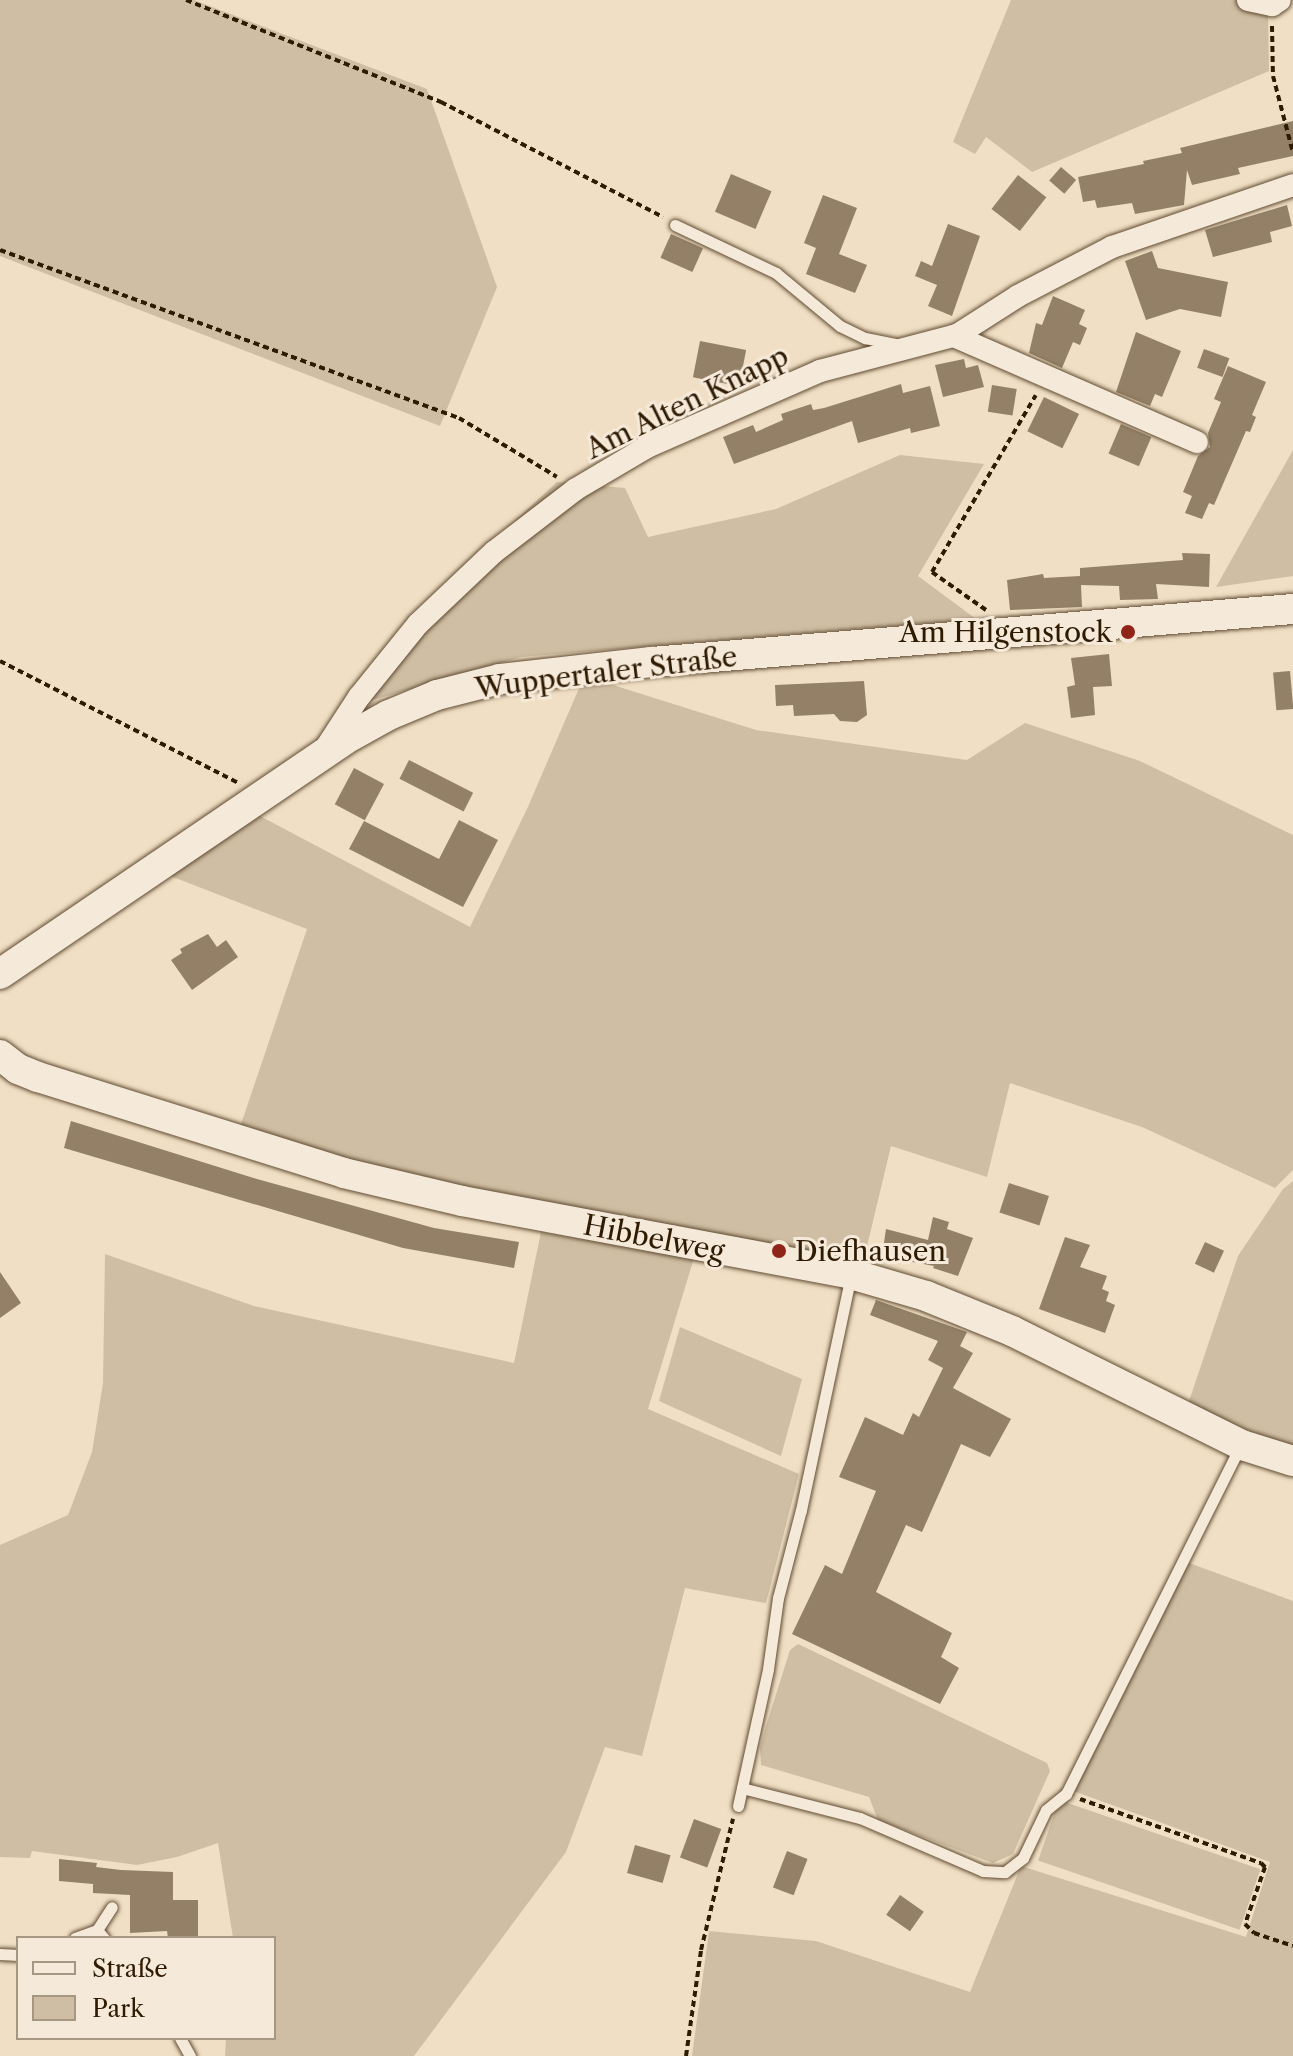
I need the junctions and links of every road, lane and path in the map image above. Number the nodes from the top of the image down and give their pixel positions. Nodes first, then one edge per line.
1 (186, 0) edge
2 (1248, 0) edge
3 (1276, 3) edge
4 (1293, 153) edge
5 (1293, 185) edge
6 (675, 225) joint
7 (0, 250) edge
8 (954, 336) junction
9 (915, 348) junction
10 (1045, 379) junction
11 (1197, 442) dead end
12 (576, 489) junction
13 (1293, 609) edge
14 (1017, 632) junction
15 (0, 661) edge
16 (319, 756) junction
17 (257, 799) junction
18 (0, 974) edge
19 (0, 1055) edge
20 (851, 1274) junction
21 (1242, 1445) junction
22 (1293, 1461) edge
23 (742, 1788) junction
24 (1066, 1794) junction
25 (738, 1806) joint
26 (112, 1907) dead end
27 (100, 1934) edge
28 (1293, 1946) edge
29 (686, 2056) edge

1 - 6 path
2 - 3 street
3 - 4 path
5 - 8 street, Am Alten Knapp
6 - 9 lane
7 - 12 path
8 - 9 street, Am Alten Knapp
8 - 10 street
9 - 12 street, Am Alten Knapp
10 - 11 street
10 - 14 path
12 - 16 street, Am Alten Knapp
13 - 14 main road, Wuppertaler Straße
14 - 16 main road, Wuppertaler Straße
15 - 17 path
16 - 17 main road, Wuppertaler Straße
17 - 18 main road, Wuppertaler Straße
19 - 20 main road, Hibbelweg
20 - 21 main road, Hibbelweg
20 - 23 lane
21 - 22 main road, Hibbelweg
21 - 24 lane
23 - 24 lane
23 - 25 lane
24 - 28 path
25 - 29 path
26 - 27 lane

